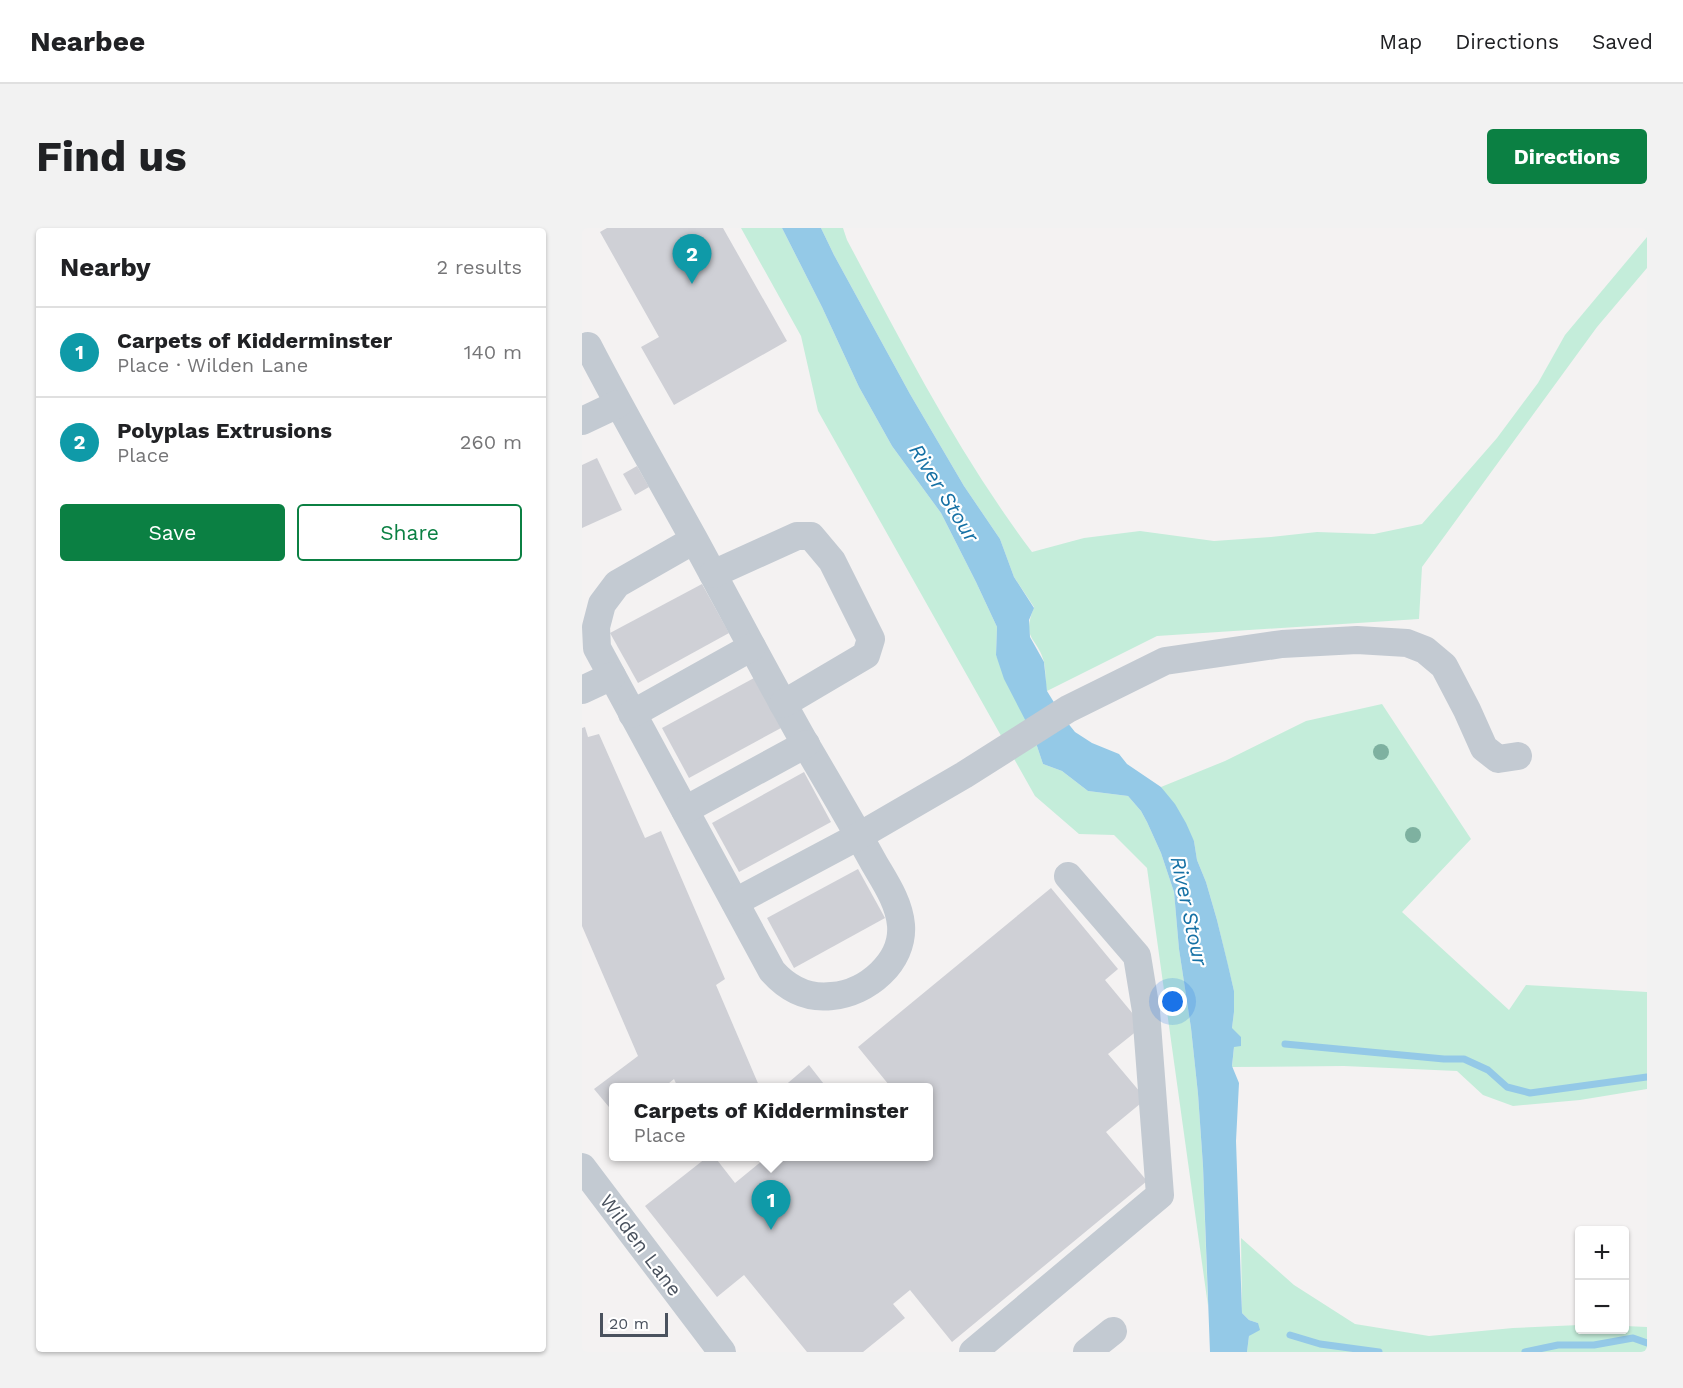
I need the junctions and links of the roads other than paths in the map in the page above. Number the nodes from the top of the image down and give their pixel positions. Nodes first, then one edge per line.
1 (588, 346) dead end
2 (618, 404) junction
3 (582, 422) edge
4 (694, 540) junction
5 (713, 574) junction
6 (752, 647) junction
7 (612, 676) junction
8 (582, 690) edge
9 (783, 704) junction
10 (632, 714) junction
11 (806, 744) junction
12 (1518, 756) dead end
13 (685, 810) junction
14 (859, 836) junction
15 (1068, 876) dead end
16 (735, 902) junction
17 (582, 1167) edge
18 (1113, 1331) dead end
19 (722, 1352) edge
20 (973, 1352) edge
21 (1087, 1352) edge

1 - 2 street
2 - 3 street
2 - 4 street
4 - 5 street
4 - 7 street
5 - 6 street
5 - 9 street
6 - 9 street
6 - 10 street
7 - 8 street
7 - 10 street
9 - 11 street
10 - 13 street
11 - 13 street
11 - 14 street
12 - 14 street
13 - 16 street
14 - 16 street
14 - 16 street
15 - 20 street
17 - 19 street, Wilden Lane
18 - 21 street

